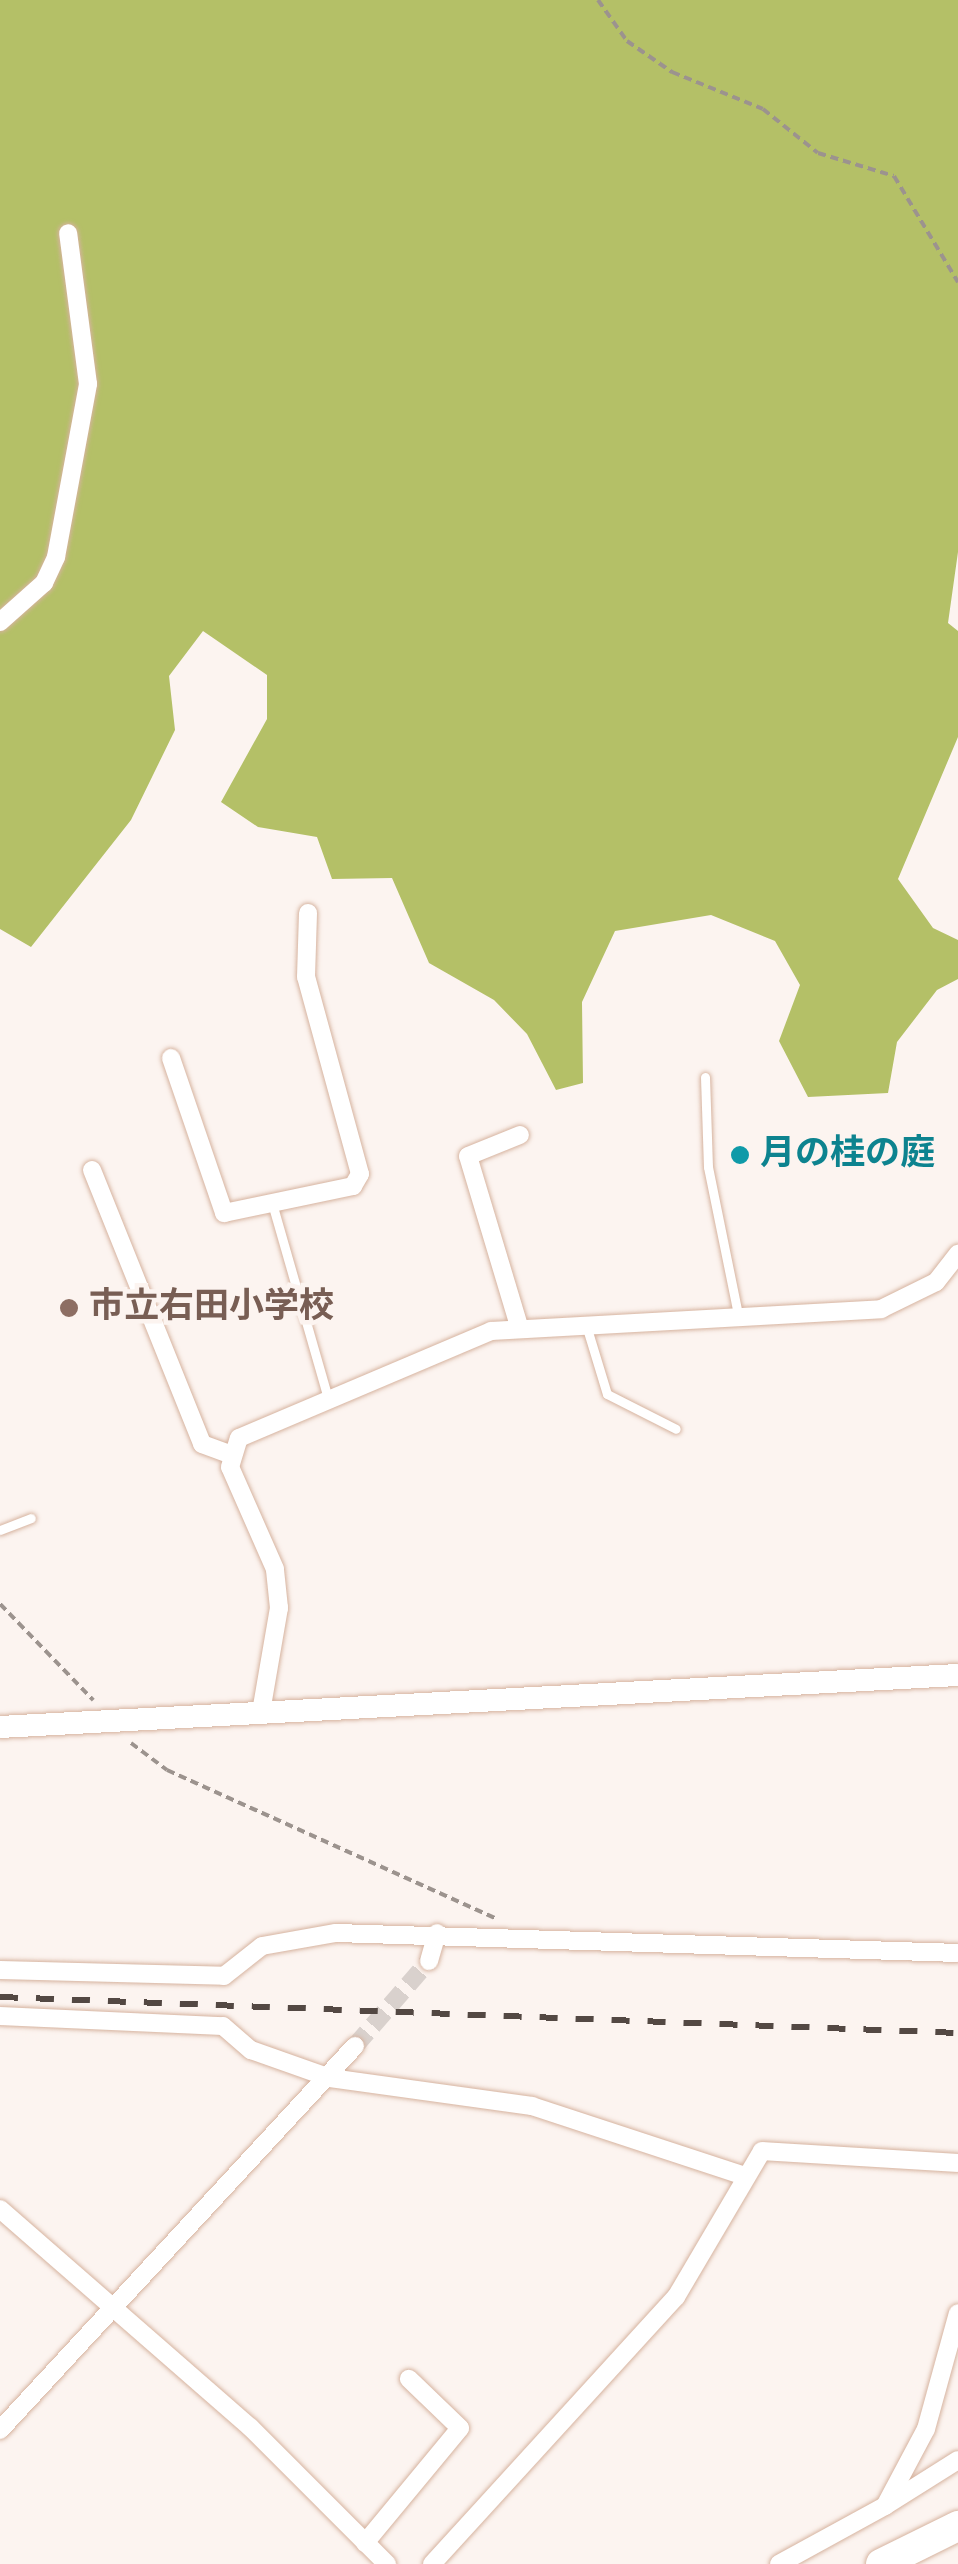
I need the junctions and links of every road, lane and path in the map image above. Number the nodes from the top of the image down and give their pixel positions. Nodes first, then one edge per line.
1 (598, 0) edge
2 (68, 233) dead end
3 (958, 282) edge
4 (0, 622) edge
5 (308, 913) dead end
6 (171, 1058) dead end
7 (705, 1078) dead end
8 (520, 1136) dead end
9 (92, 1170) dead end
10 (272, 1203) junction
11 (958, 1254) edge
12 (738, 1315) junction
13 (586, 1322) junction
14 (519, 1326) junction
15 (328, 1398) junction
16 (676, 1428) dead end
17 (229, 1454) junction
18 (30, 1518) dead end
19 (0, 1530) edge
20 (0, 1604) edge
21 (958, 1675) edge
22 (261, 1712) junction
23 (102, 1721) junction
24 (0, 1727) edge
25 (437, 1933) junction
26 (525, 1934) junction
27 (958, 1953) edge
28 (429, 1961) tunnel mouth
29 (0, 1970) edge
30 (0, 2016) edge
31 (355, 2046) tunnel mouth
32 (330, 2078) junction
33 (958, 2162) edge
34 (742, 2175) junction
35 (0, 2209) edge
36 (110, 2313) junction
37 (958, 2313) edge
38 (953, 2361) edge
39 (409, 2380) dead end
40 (0, 2430) edge
41 (958, 2460) edge
42 (885, 2506) junction
43 (958, 2526) edge
44 (365, 2542) junction
45 (387, 2564) edge
46 (432, 2564) edge
47 (779, 2564) edge
48 (880, 2564) edge

1 - 3 path
2 - 4 street
5 - 10 street
6 - 10 street
7 - 12 lane
8 - 14 street
9 - 17 street
10 - 15 lane
11 - 12 street
12 - 13 street
13 - 14 street
13 - 16 lane
14 - 15 street
15 - 17 street
17 - 22 street
18 - 19 lane
20 - 23 path
21 - 22 street
22 - 23 street
23 - 24 street
23 - 26 path
25 - 26 street
25 - 28 street
25 - 29 street
26 - 27 street
30 - 32 street
31 - 32 street
32 - 34 street
32 - 36 street
33 - 34 street
34 - 46 street
35 - 36 street
36 - 40 street
36 - 44 street
37 - 38 street
38 - 42 street
39 - 44 street
41 - 42 street
42 - 47 street
43 - 48 highway
44 - 45 street

